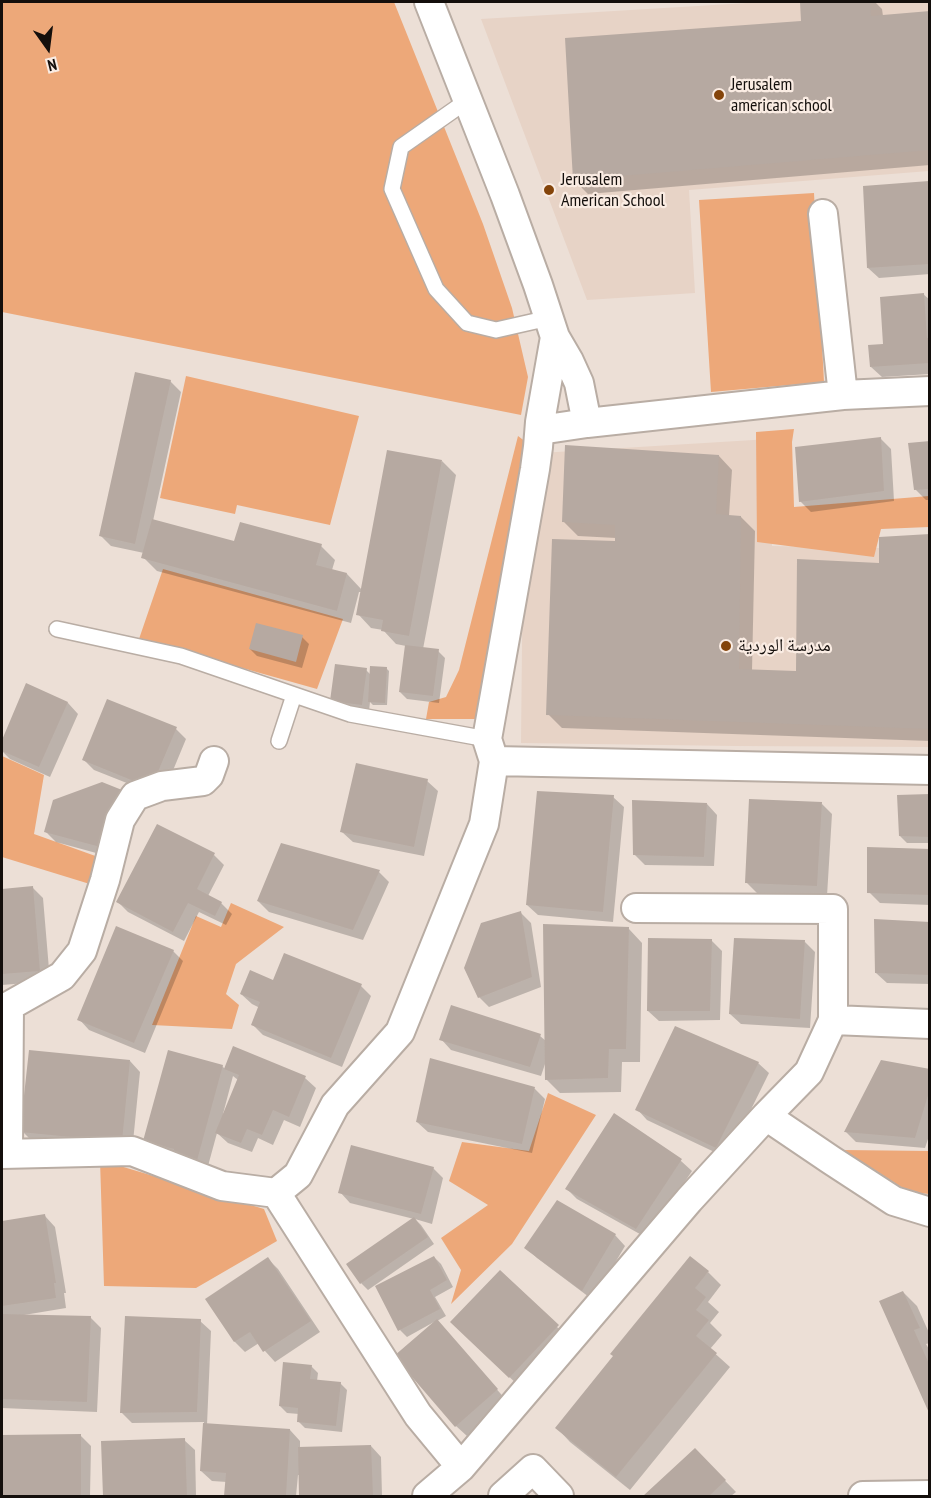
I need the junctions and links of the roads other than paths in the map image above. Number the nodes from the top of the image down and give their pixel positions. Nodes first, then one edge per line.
1 (429, 2) edge
2 (468, 100) junction
3 (823, 214) dead end
4 (552, 328) junction
5 (930, 391) edge
6 (843, 395) junction
7 (587, 423) junction
8 (540, 430) junction
9 (57, 629) dead end
10 (294, 695) junction
11 (279, 741) dead end
12 (491, 749) junction
13 (214, 761) dead end
14 (930, 770) edge
15 (636, 908) dead end
16 (833, 1020) junction
17 (930, 1024) edge
18 (766, 1116) junction
19 (4, 1153) edge
20 (276, 1193) junction
21 (930, 1212) edge
22 (461, 1467) junction
23 (930, 1495) edge
24 (427, 1497) edge
25 (503, 1497) edge
26 (559, 1497) edge
27 (863, 1497) edge

1 - 2 street
2 - 4 street
2 - 4 lane
3 - 6 street
4 - 7 street
4 - 8 street
5 - 6 street
6 - 7 street
7 - 8 street
8 - 12 street
9 - 10 lane
10 - 11 lane
10 - 12 lane
12 - 14 street
12 - 20 street
13 - 19 street
15 - 16 street
16 - 17 street
16 - 18 street
18 - 21 street
18 - 22 street
19 - 20 street
20 - 22 street
22 - 24 street
23 - 27 street
25 - 26 street

